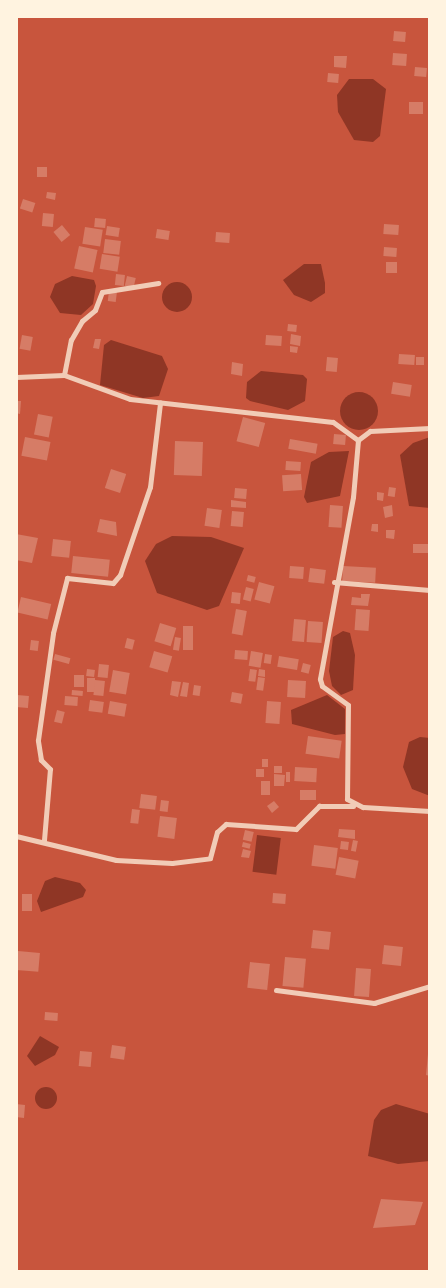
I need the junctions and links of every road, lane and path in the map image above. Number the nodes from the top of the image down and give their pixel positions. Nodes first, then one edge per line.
1 (158, 283) dead end
2 (64, 375) junction
3 (16, 377) edge
4 (160, 403) junction
5 (430, 428) edge
6 (358, 440) junction
7 (334, 582) junction
8 (430, 590) edge
9 (353, 806) junction
10 (430, 811) edge
11 (16, 836) edge
12 (44, 840) junction
13 (430, 986) edge
14 (276, 990) dead end

1 - 2 street
2 - 3 street
2 - 4 street
4 - 6 street
4 - 12 street
5 - 6 street
6 - 7 street
7 - 8 street
7 - 9 street
9 - 10 street
9 - 12 street
11 - 12 street
13 - 14 street

